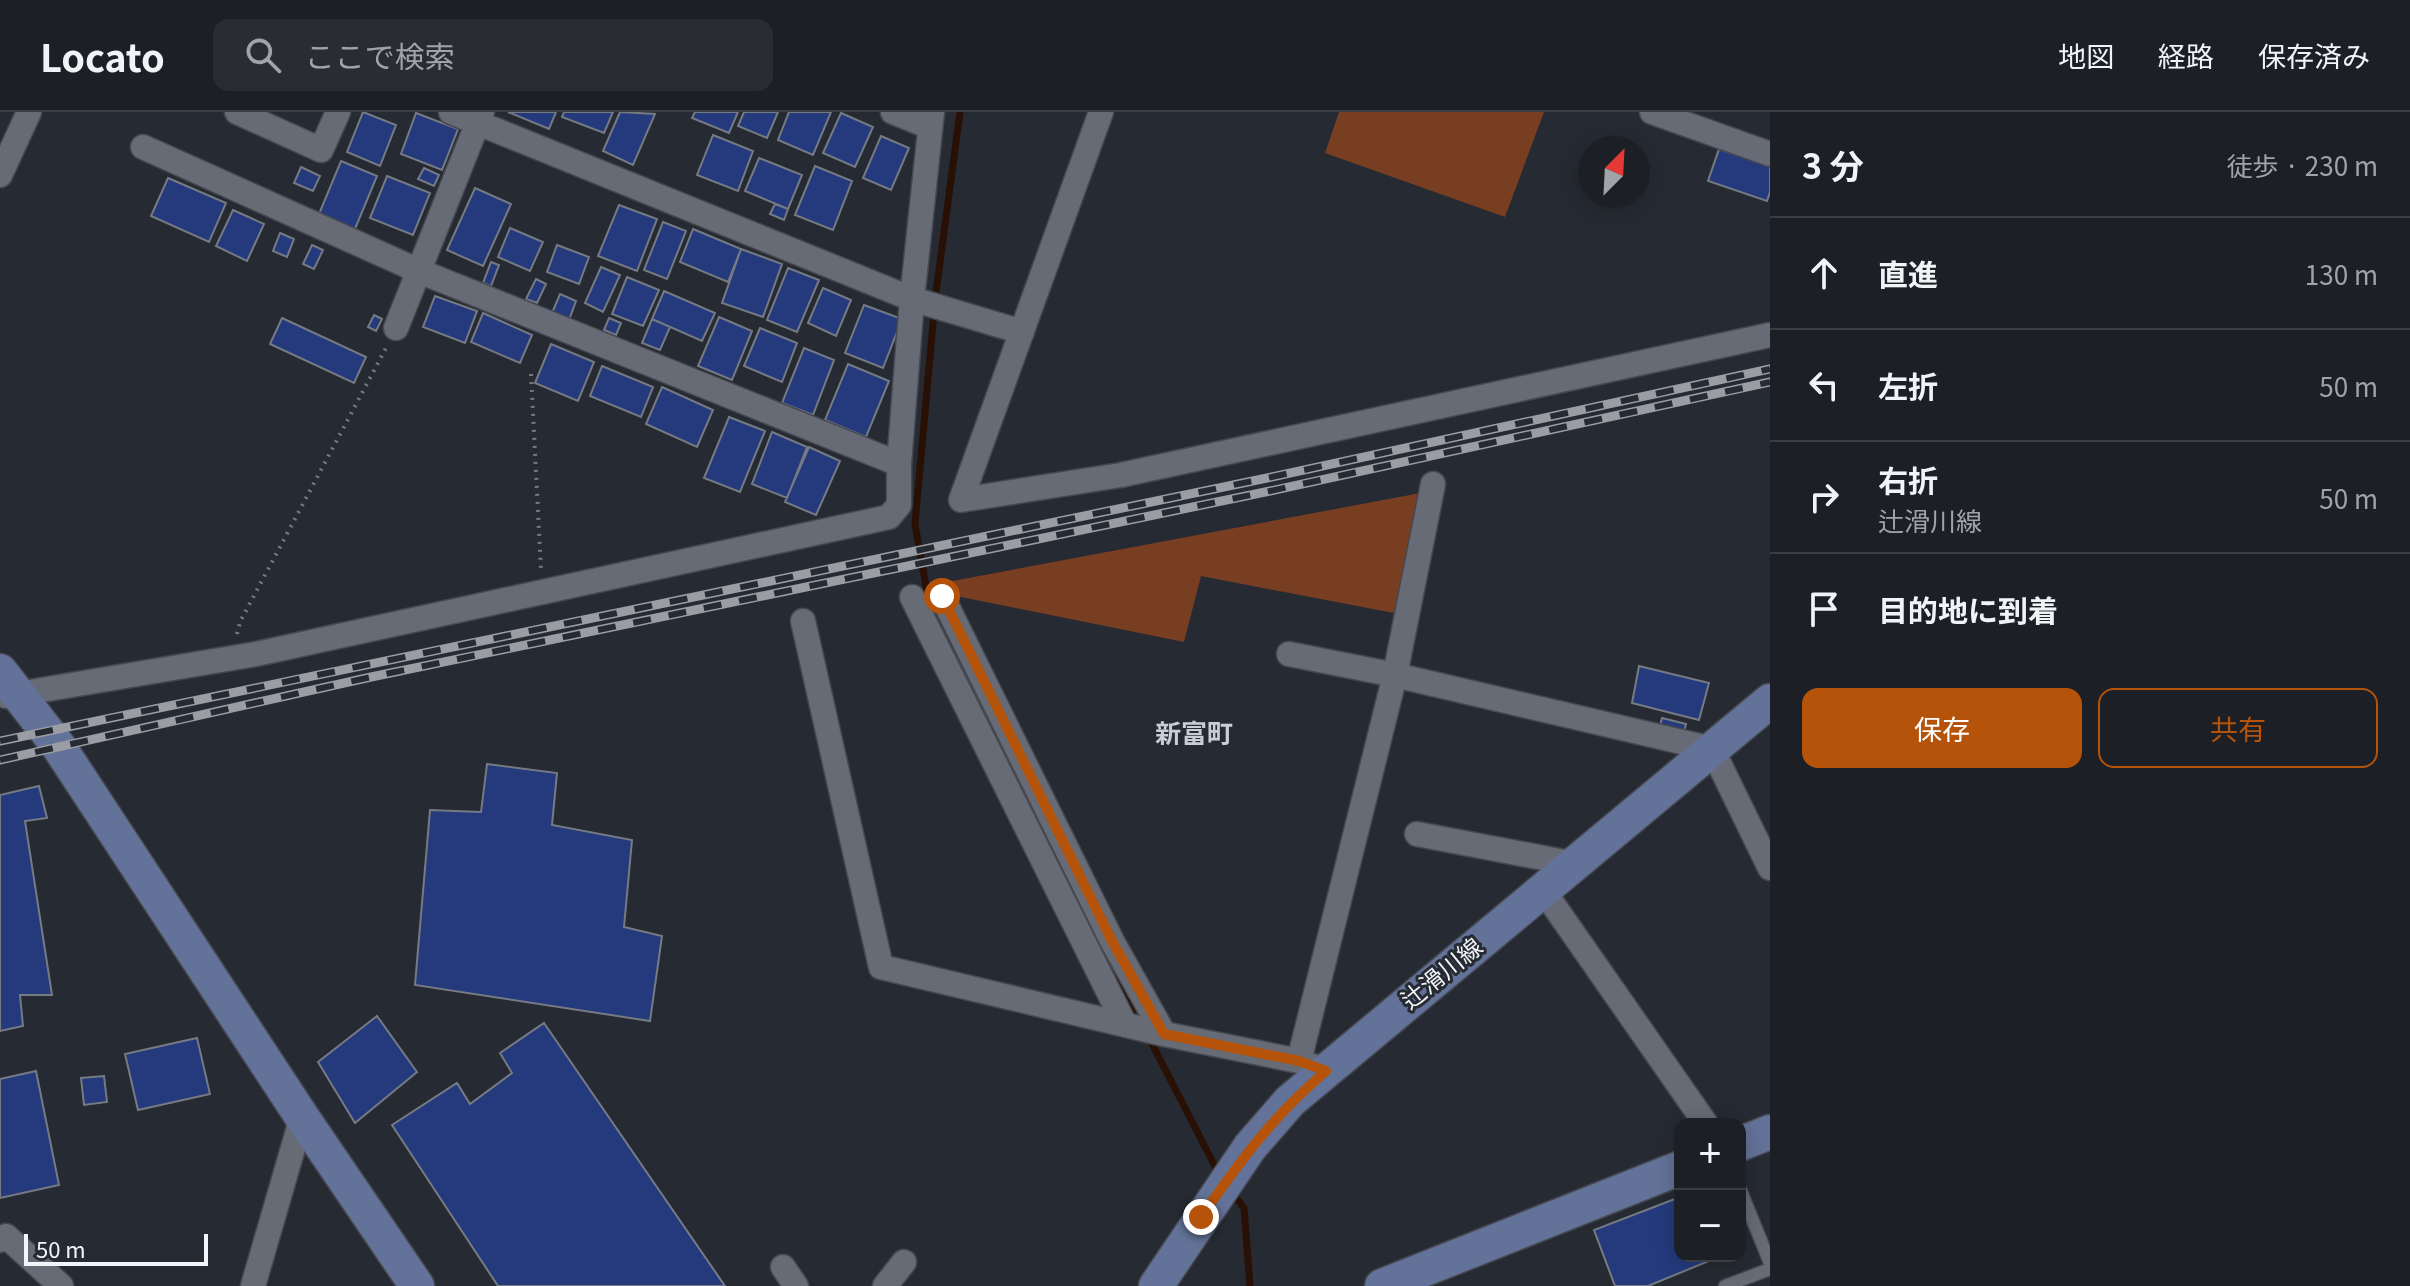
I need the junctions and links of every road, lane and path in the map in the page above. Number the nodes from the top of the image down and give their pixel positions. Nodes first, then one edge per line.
1 (29, 112) edge
2 (237, 112) edge
3 (338, 112) edge
4 (451, 112) edge
5 (893, 112) edge
6 (1101, 112) edge
7 (1652, 112) edge
8 (480, 118) edge
9 (931, 119) edge
10 (143, 147) dead end
11 (1770, 154) edge
12 (0, 175) edge
13 (419, 271) junction
14 (912, 299) junction
15 (396, 328) joint
16 (1022, 332) junction
17 (1770, 335) edge
18 (531, 374) dead end
19 (899, 464) junction
20 (1433, 484) dead end
21 (542, 592) junction
22 (942, 596) dead end
23 (912, 597) dead end
24 (803, 621) dead end
25 (1289, 654) dead end
26 (231, 658) junction
27 (1395, 675) junction
28 (5, 687) edge
29 (1770, 701) edge
30 (1712, 749) junction
31 (1417, 834) dead end
32 (1575, 864) junction
33 (1770, 868) edge
34 (1543, 890) junction
35 (1125, 1025) junction
36 (1164, 1034) junction
37 (1312, 1066) junction
38 (302, 1117) junction
39 (1702, 1118) edge
40 (1770, 1132) edge
41 (1746, 1142) edge
42 (1674, 1170) edge
43 (1740, 1190) edge
44 (0, 1240) edge
45 (904, 1262) dead end
46 (1770, 1266) edge
47 (61, 1286) edge
48 (253, 1286) edge
49 (417, 1286) edge
50 (885, 1286) edge
51 (1156, 1286) edge
52 (1382, 1286) edge
53 (1725, 1286) edge

1 - 12 street
2 - 3 street
4 - 8 street
5 - 9 street
6 - 16 street
7 - 11 street
8 - 13 street
8 - 14 street
9 - 14 street
10 - 13 street
13 - 15 street
13 - 19 street
14 - 16 street
14 - 19 street
15 - 26 path
16 - 17 street
18 - 21 path
19 - 21 street
20 - 27 street
21 - 26 street
22 - 36 street
23 - 35 street
24 - 35 street
25 - 27 street
26 - 28 street
27 - 30 street
27 - 37 street
28 - 38 street
29 - 30 street, 辻滑川線
30 - 32 street, 辻滑川線
30 - 33 street
31 - 32 street
32 - 34 street, 辻滑川線
34 - 37 street, 辻滑川線
34 - 39 street
35 - 36 street
36 - 37 street
37 - 51 street, 辻滑川線
38 - 48 street
38 - 49 street
40 - 41 street
42 - 52 street
43 - 46 lane
44 - 47 street
45 - 50 street
46 - 53 lane

